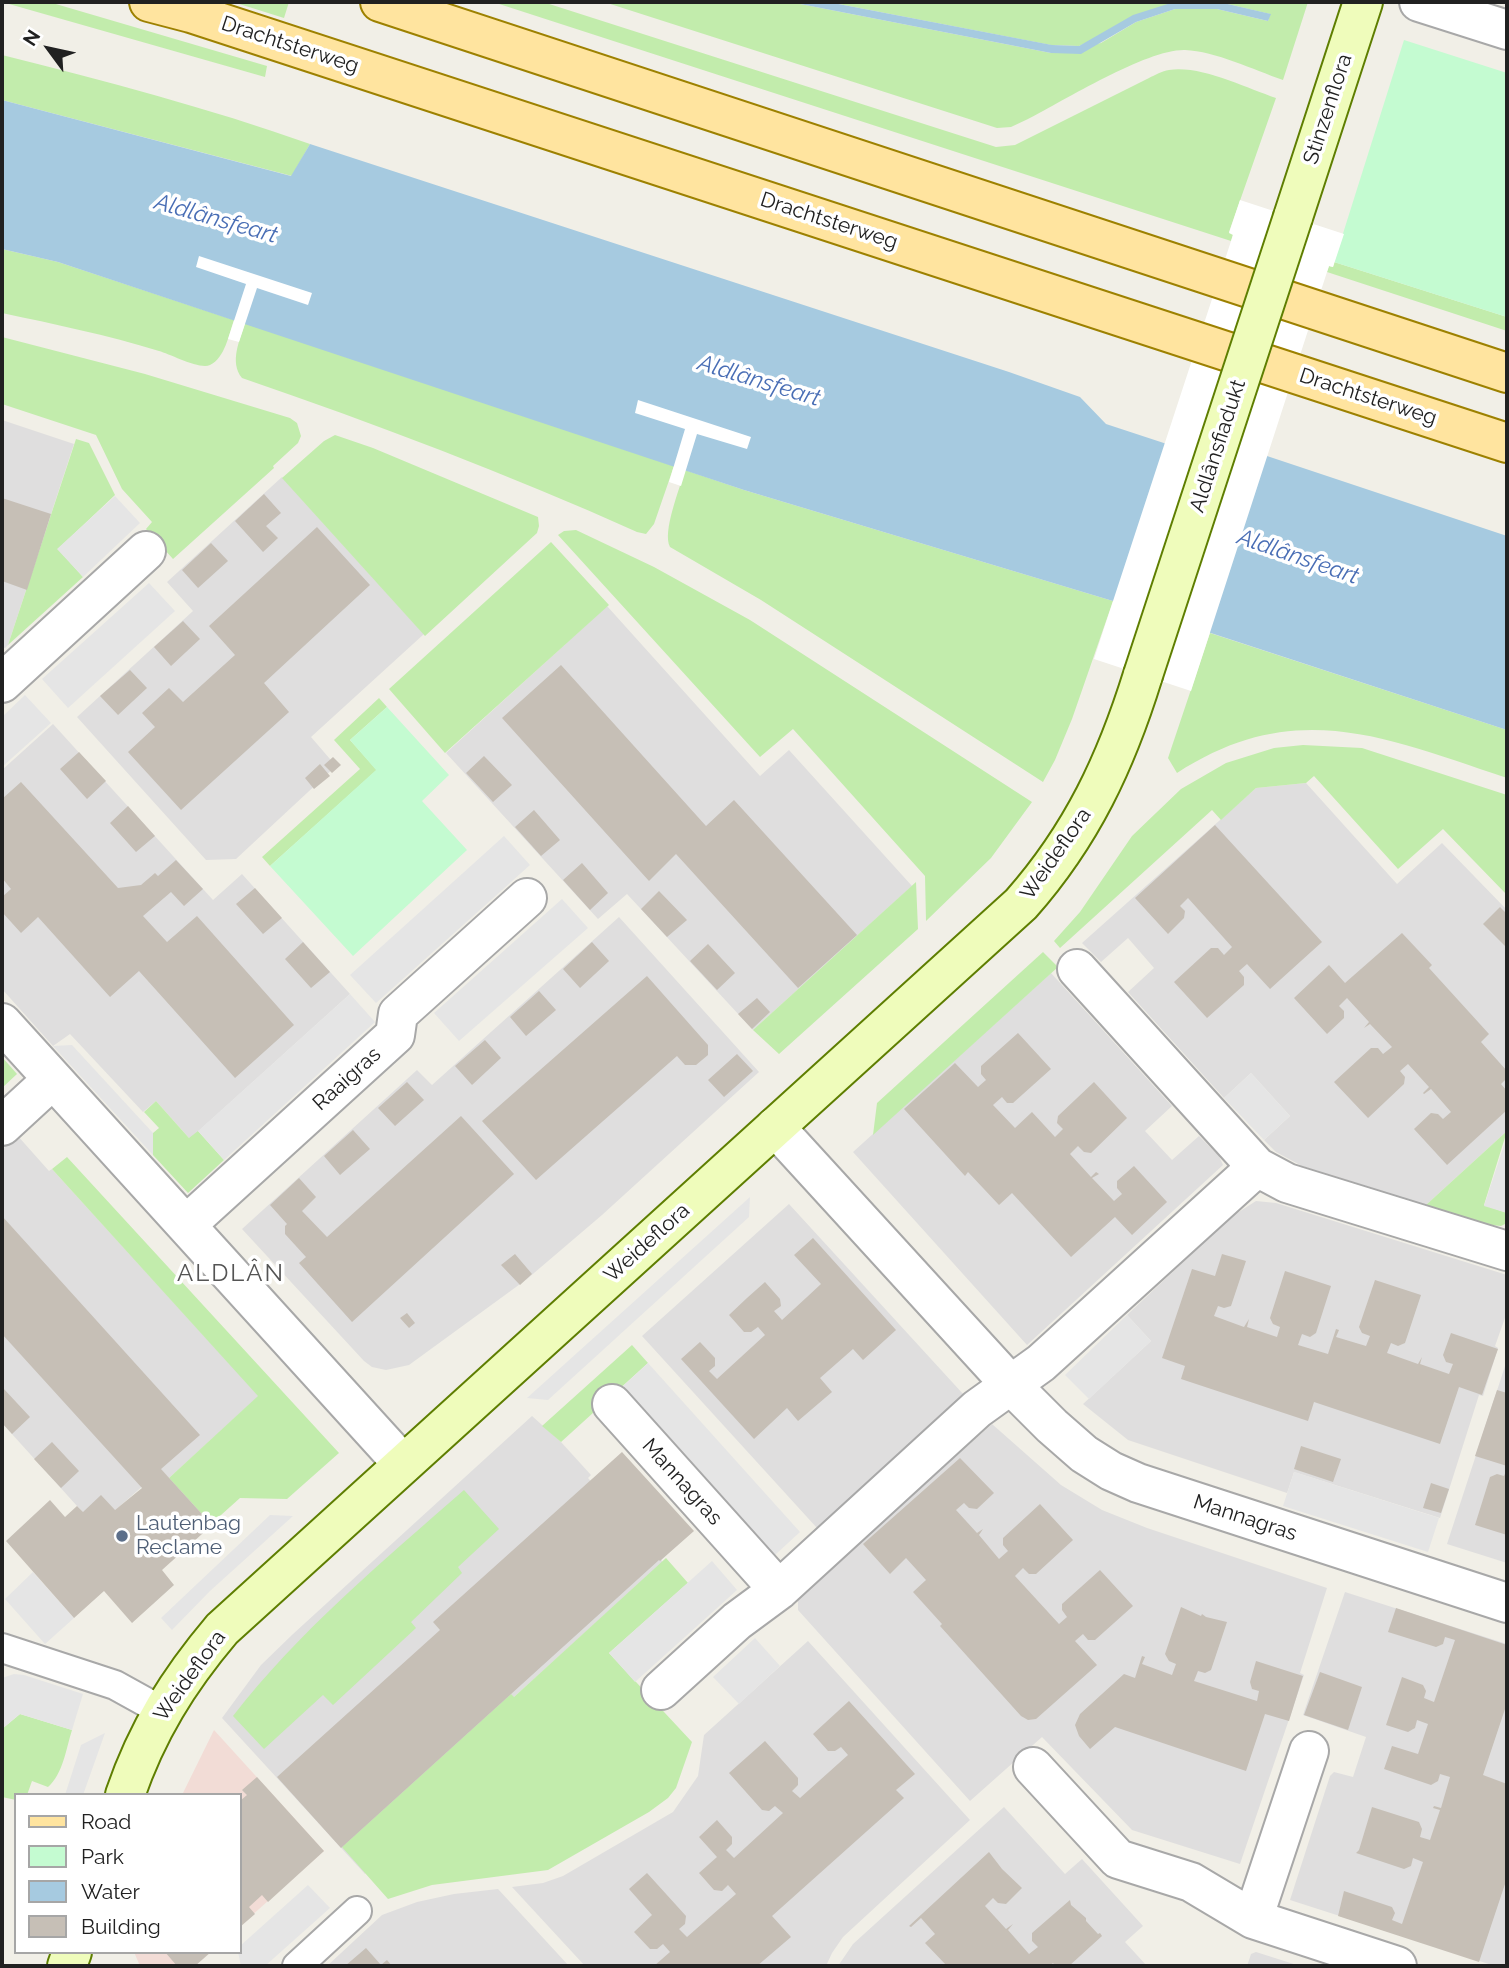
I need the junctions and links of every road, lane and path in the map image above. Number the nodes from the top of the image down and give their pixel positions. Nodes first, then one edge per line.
1 (149, 2) edge
2 (380, 2) edge
3 (1363, 2) edge
4 (1419, 2) edge
5 (1507, 30) edge
6 (1293, 217) joint
7 (1507, 373) edge
8 (1507, 443) edge
9 (146, 551) dead end
10 (1143, 675) joint
11 (2, 683) edge
12 (527, 898) dead end
13 (1077, 969) dead end
14 (2, 1023) edge
15 (52, 1080) junction
16 (2, 1126) edge
17 (775, 1127) junction
18 (1257, 1167) junction
19 (186, 1225) junction
20 (1507, 1251) edge
21 (1011, 1385) junction
22 (612, 1404) dead end
23 (403, 1464) junction
24 (779, 1590) junction
25 (1507, 1603) edge
26 (2, 1648) edge
27 (661, 1690) dead end
28 (162, 1711) junction
29 (1309, 1751) dead end
30 (1033, 1767) dead end
31 (126, 1793) edge
32 (357, 1911) dead end
33 (1253, 1919) junction
34 (297, 1966) edge
35 (1397, 1966) edge

1 - 8 main road, Drachtsterweg
2 - 7 main road
3 - 6 street, Stinzenflora
4 - 5 street
6 - 10 street, Aldlânsfiadukt, bridge
9 - 11 street
10 - 17 street, Weideflora
12 - 19 street, Raaigras
13 - 18 street
14 - 15 street
15 - 16 street
15 - 19 street
17 - 21 street, Mannagras
17 - 23 street, Weideflora
18 - 20 street
18 - 21 street
19 - 23 street
21 - 24 street
21 - 25 street, Mannagras
22 - 24 street, Mannagras
23 - 28 street, Weideflora
24 - 27 street
26 - 28 lane
28 - 31 street, Weideflora
29 - 33 street
30 - 33 street
32 - 34 lane
33 - 35 street

